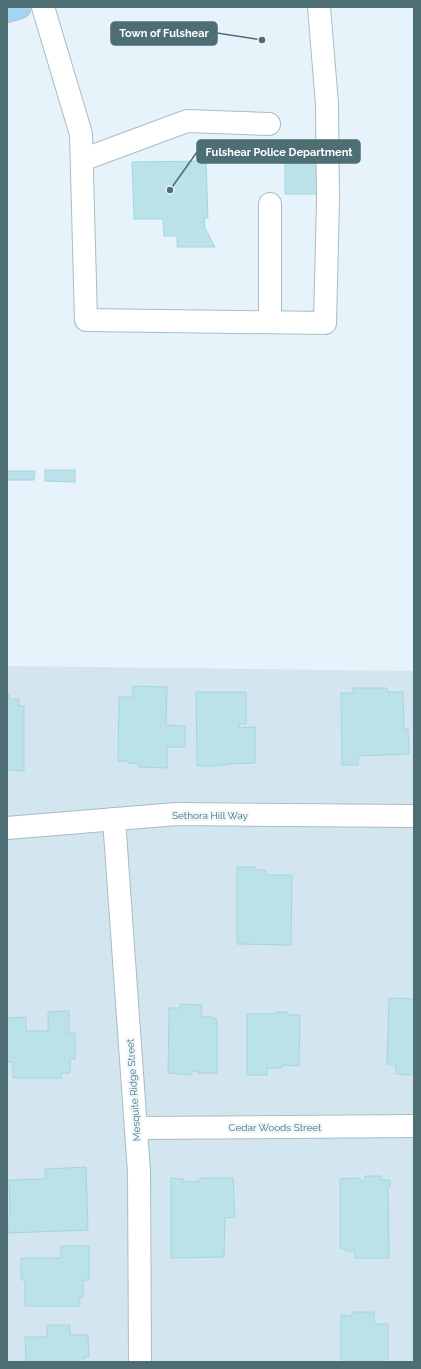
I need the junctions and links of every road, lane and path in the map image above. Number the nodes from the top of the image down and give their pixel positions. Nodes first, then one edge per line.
1 (20, 7) edge
2 (43, 7) edge
3 (319, 7) edge
4 (7, 12) edge
5 (269, 124) dead end
6 (82, 160) junction
7 (270, 204) dead end
8 (270, 322) junction
9 (414, 816) edge
10 (114, 819) junction
11 (7, 828) edge
12 (414, 1126) edge
13 (136, 1128) junction
14 (140, 1362) edge

1 - 4 main road
2 - 6 street
3 - 8 street
5 - 6 street
6 - 8 street
7 - 8 street
9 - 10 street, Sethora Hill Way
10 - 11 street, Sethora Hill Way
10 - 13 street, Mesquite Ridge Street
12 - 13 street, Cedar Woods Street
13 - 14 street, Mesquite Ridge Street

